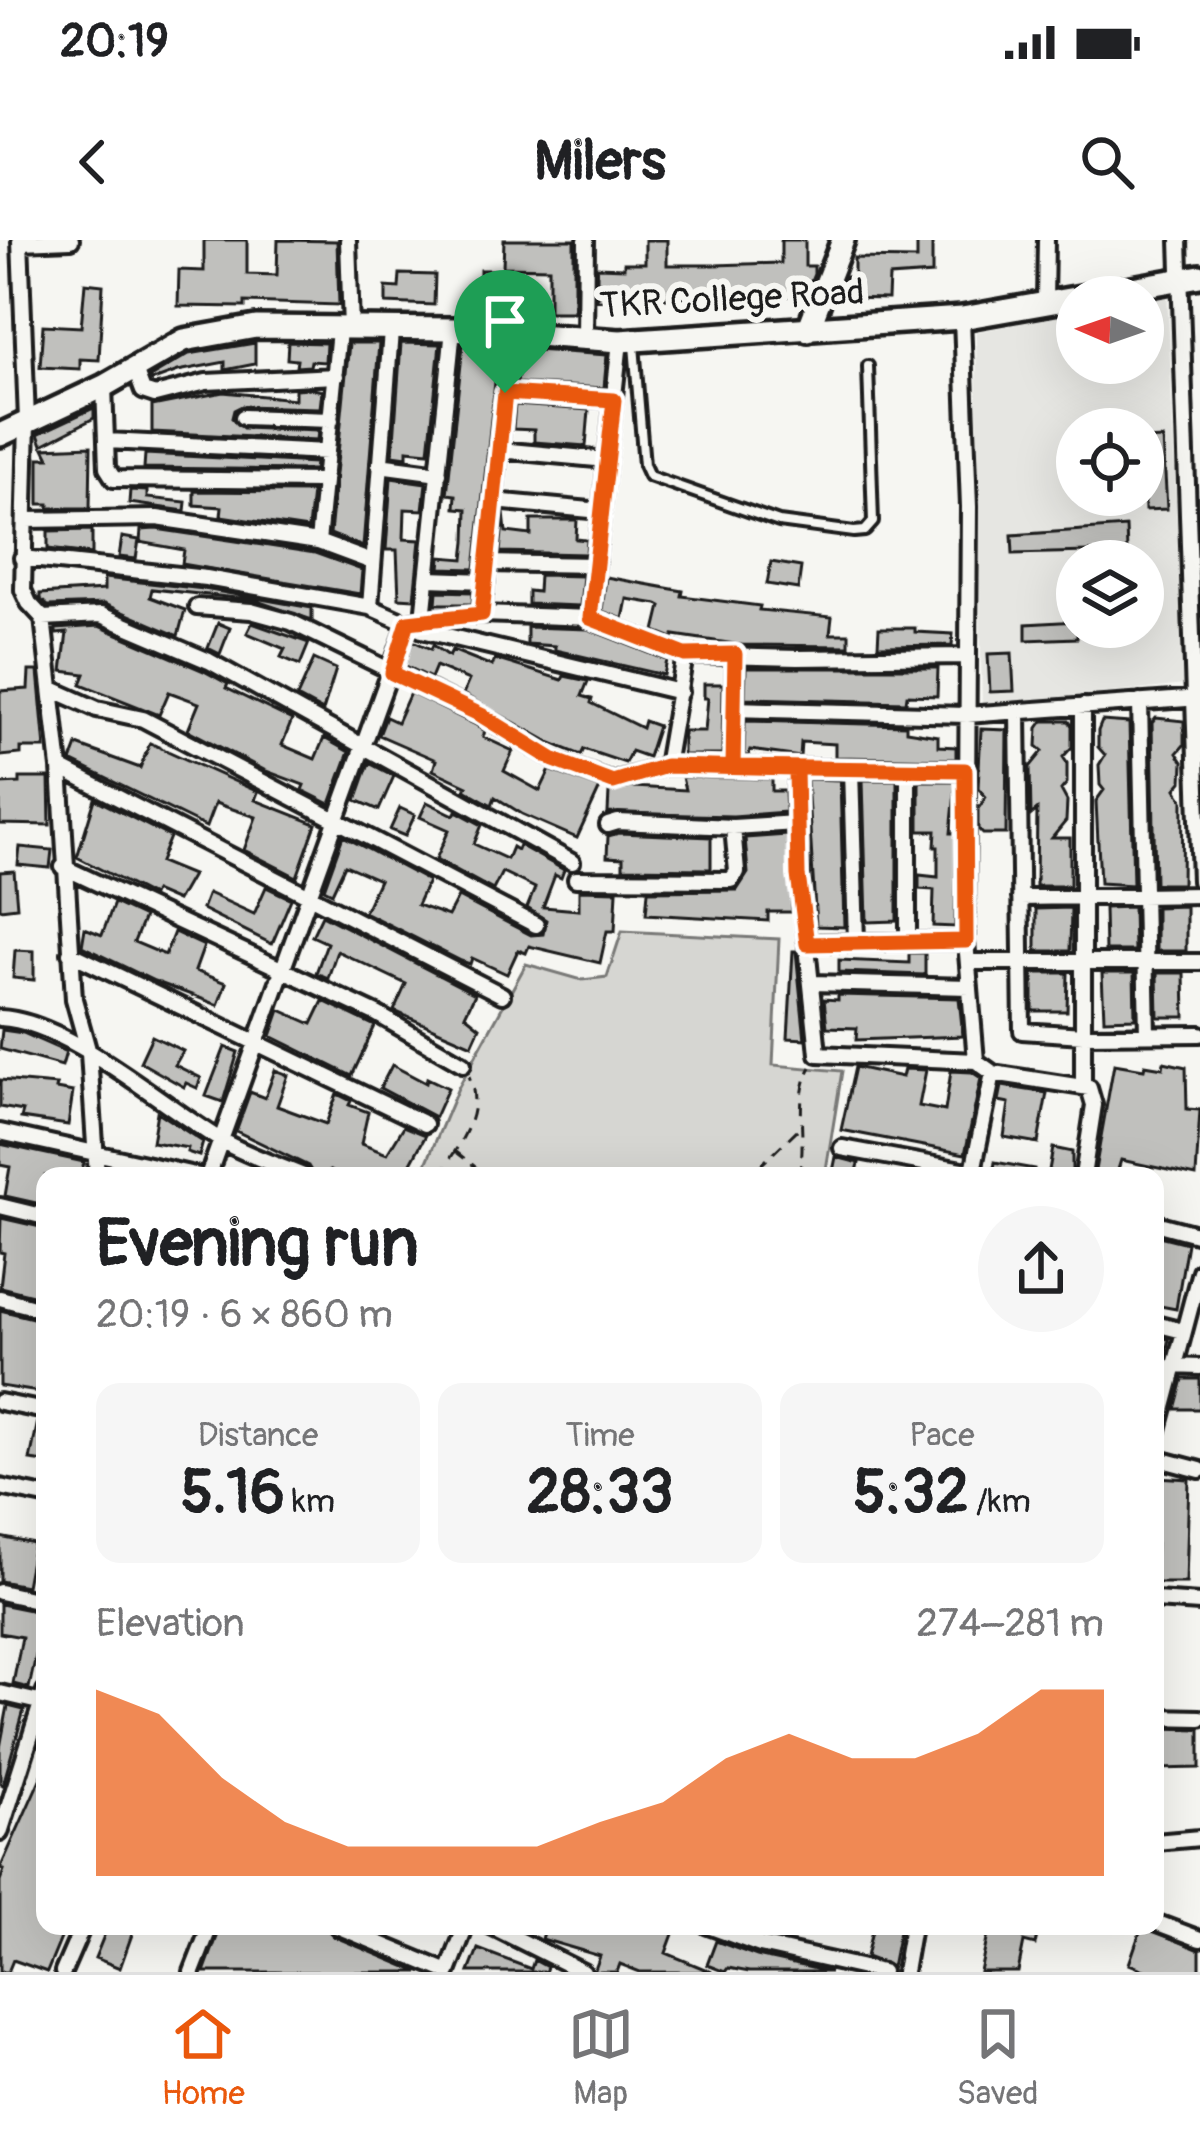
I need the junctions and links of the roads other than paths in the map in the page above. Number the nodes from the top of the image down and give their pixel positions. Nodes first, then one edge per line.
1 (71, 240) edge
2 (348, 240) edge
3 (586, 240) edge
4 (843, 240) edge
5 (1046, 240) edge
6 (1179, 240) edge
7 (20, 241) edge
8 (1189, 278) edge
9 (1045, 302) junction
10 (962, 318) junction
11 (345, 329) junction
12 (453, 329) junction
13 (808, 330) junction
14 (391, 331) junction
15 (511, 335) junction
16 (584, 339) junction
17 (627, 341) junction
18 (868, 366) dead end
19 (134, 367) junction
20 (336, 376) junction
21 (104, 386) junction
22 (1183, 390) junction
23 (1200, 390) edge
24 (505, 393) junction
25 (614, 400) junction
26 (243, 417) dead end
27 (27, 420) junction
28 (331, 421) junction
29 (0, 435) edge
30 (107, 441) junction
31 (499, 450) junction
32 (327, 452) junction
33 (607, 460) junction
34 (379, 465) junction
35 (439, 473) junction
36 (322, 481) junction
37 (494, 501) junction
38 (1193, 501) edge
39 (602, 511) junction
40 (26, 520) junction
41 (318, 542) junction
42 (22, 558) junction
43 (372, 562) junction
44 (488, 563) junction
45 (596, 565) junction
46 (429, 579) junction
47 (486, 581) junction
48 (197, 607) dead end
49 (370, 607) junction
50 (482, 614) junction
51 (44, 618) junction
52 (590, 618) junction
53 (416, 620) junction
54 (735, 654) junction
55 (685, 655) junction
56 (968, 656) junction
57 (392, 673) junction
58 (52, 689) junction
59 (680, 692) junction
60 (1198, 698) edge
61 (1140, 702) junction
62 (1083, 706) junction
63 (733, 709) junction
64 (1018, 712) junction
65 (968, 715) junction
66 (362, 744) junction
67 (666, 766) junction
68 (733, 767) junction
69 (60, 768) junction
70 (796, 769) junction
71 (851, 769) junction
72 (908, 769) junction
73 (965, 770) junction
74 (1199, 809) edge
75 (336, 819) junction
76 (796, 823) junction
77 (608, 826) dead end
78 (734, 827) junction
79 (572, 862) dead end
80 (63, 867) junction
81 (576, 879) dead end
82 (1200, 880) edge
83 (1143, 895) junction
84 (1200, 895) edge
85 (310, 896) junction
86 (1083, 896) junction
87 (1020, 898) junction
88 (536, 925) dead end
89 (908, 940) junction
90 (966, 941) junction
91 (856, 942) junction
92 (807, 944) junction
93 (70, 953) junction
94 (1083, 960) junction
95 (1021, 961) junction
96 (1145, 961) junction
97 (969, 962) junction
98 (1200, 962) edge
99 (283, 970) junction
100 (812, 983) junction
101 (970, 987) junction
102 (502, 995) dead end
103 (0, 1018) edge
104 (1147, 1034) junction
105 (1200, 1034) edge
106 (1083, 1035) junction
107 (255, 1042) junction
108 (89, 1053) junction
109 (976, 1061) junction
110 (464, 1064) road end
111 (993, 1073) junction
112 (1083, 1086) junction
113 (425, 1124) dead end
114 (0, 1132) edge
115 (222, 1141) junction
116 (842, 1148) dead end
117 (95, 1156) junction
118 (96, 1167) edge
119 (154, 1167) edge
120 (208, 1167) edge
121 (282, 1167) edge
122 (938, 1167) edge
123 (974, 1167) edge
124 (1084, 1167) edge
125 (0, 1206) edge
126 (36, 1215) edge
127 (1164, 1225) edge
128 (1200, 1235) edge
129 (1199, 1267) edge
130 (0, 1298) edge
131 (36, 1308) edge
132 (1164, 1326) edge
133 (1183, 1331) junction
134 (1172, 1366) junction
135 (1200, 1367) edge
136 (1164, 1396) edge
137 (0, 1402) edge
138 (36, 1409) edge
139 (1164, 1460) edge
140 (1200, 1470) edge
141 (0, 1487) edge
142 (36, 1494) edge
143 (0, 1592) edge
144 (36, 1600) edge
145 (1164, 1601) edge
146 (1200, 1603) edge
147 (0, 1693) edge
148 (36, 1696) edge
149 (1164, 1717) edge
150 (1200, 1718) edge
151 (36, 1724) edge
152 (0, 1781) edge
153 (18, 1784) junction
154 (0, 1833) edge
155 (1200, 1838) edge
156 (1164, 1841) edge
157 (1164, 1925) edge
158 (79, 1935) edge
159 (206, 1935) edge
160 (359, 1935) edge
161 (462, 1935) edge
162 (509, 1935) edge
163 (733, 1935) edge
164 (910, 1935) edge
165 (1200, 1939) edge
166 (63, 1972) edge
167 (192, 1972) edge
168 (448, 1972) edge
169 (582, 1972) edge
170 (882, 1972) edge
171 (904, 1972) edge

1 - 7 street
2 - 11 street
3 - 16 street
4 - 13 street
5 - 9 street
6 - 8 street
7 - 27 street
8 - 9 street, TKR College Road
8 - 22 street
9 - 10 street, TKR College Road
10 - 13 street, TKR College Road
10 - 56 street
11 - 14 street, TKR College Road
11 - 19 street, TKR College Road
11 - 20 street
12 - 14 street, TKR College Road
12 - 15 street, TKR College Road
12 - 35 street
13 - 17 street, TKR College Road
14 - 34 street
15 - 16 street, TKR College Road
15 - 24 street
16 - 17 street, TKR College Road
17 - 18 lane
17 - 25 street
19 - 20 street
19 - 21 street, TKR College Road
20 - 28 street
21 - 27 street, TKR College Road
21 - 30 street
22 - 23 street
22 - 38 street
24 - 25 street
24 - 31 street
25 - 33 street
26 - 28 street
27 - 29 street, TKR College Road
27 - 40 street
28 - 32 street
30 - 32 street
30 - 36 street
31 - 33 street
31 - 37 street
32 - 36 street
33 - 39 street
34 - 35 street
34 - 43 street
35 - 46 street
36 - 41 street
37 - 39 street
37 - 44 street
38 - 60 street
39 - 45 street
40 - 41 street
40 - 42 street
41 - 43 street
42 - 49 street
42 - 51 street
43 - 49 street
44 - 45 street
44 - 47 street
45 - 52 street
46 - 47 street
46 - 53 street
47 - 50 street
48 - 57 street
49 - 53 street
50 - 52 street
50 - 53 street
51 - 58 street
51 - 66 street
52 - 55 street
53 - 57 street
53 - 59 street
54 - 55 street
54 - 56 street
54 - 63 street
55 - 59 street
56 - 65 street
57 - 66 street
57 - 67 street
58 - 69 street
58 - 75 street
59 - 67 street
60 - 61 street
60 - 74 street
61 - 62 street
61 - 83 street
62 - 64 street
62 - 86 street
63 - 65 street
63 - 68 street
64 - 65 street
64 - 87 street
65 - 73 street
66 - 75 street
66 - 79 street
67 - 68 street
68 - 70 street
69 - 80 street
69 - 85 street
70 - 71 street
70 - 76 street
71 - 72 street
71 - 91 street
72 - 73 street
72 - 89 street
73 - 90 street
74 - 82 street
75 - 85 street
75 - 88 street
76 - 78 street
76 - 92 street
77 - 78 street
78 - 81 street
80 - 93 street
80 - 99 street
83 - 84 street
83 - 86 street
83 - 96 street
85 - 99 street
85 - 102 street
86 - 87 street
86 - 94 street
87 - 95 street
89 - 90 street
89 - 91 street
90 - 97 street
91 - 92 street
92 - 100 street
93 - 107 street
93 - 108 street
94 - 95 street
94 - 96 street
94 - 106 street
95 - 97 street
95 - 106 street
96 - 98 street
96 - 104 street
97 - 101 street
99 - 107 street
99 - 110 street
100 - 101 street
100 - 109 street
101 - 109 street
103 - 108 street
104 - 105 street
104 - 106 street
106 - 112 street
107 - 113 street
107 - 115 street
108 - 115 street
108 - 117 street
109 - 111 street
111 - 112 street
111 - 123 street
112 - 124 street
114 - 117 street
115 - 120 street
115 - 121 street
116 - 122 street
117 - 118 street
117 - 119 street
125 - 126 street
127 - 128 street
129 - 133 street
130 - 131 street
132 - 133 street
133 - 134 street
134 - 135 street
134 - 136 street
137 - 138 street
139 - 140 street
141 - 142 street
143 - 144 street
145 - 146 street
147 - 148 street
149 - 150 street
151 - 153 street
152 - 153 street
153 - 154 street
155 - 156 street
157 - 165 street
158 - 166 street
159 - 167 street
160 - 168 street
161 - 168 street
162 - 169 street
163 - 170 street
164 - 171 street

